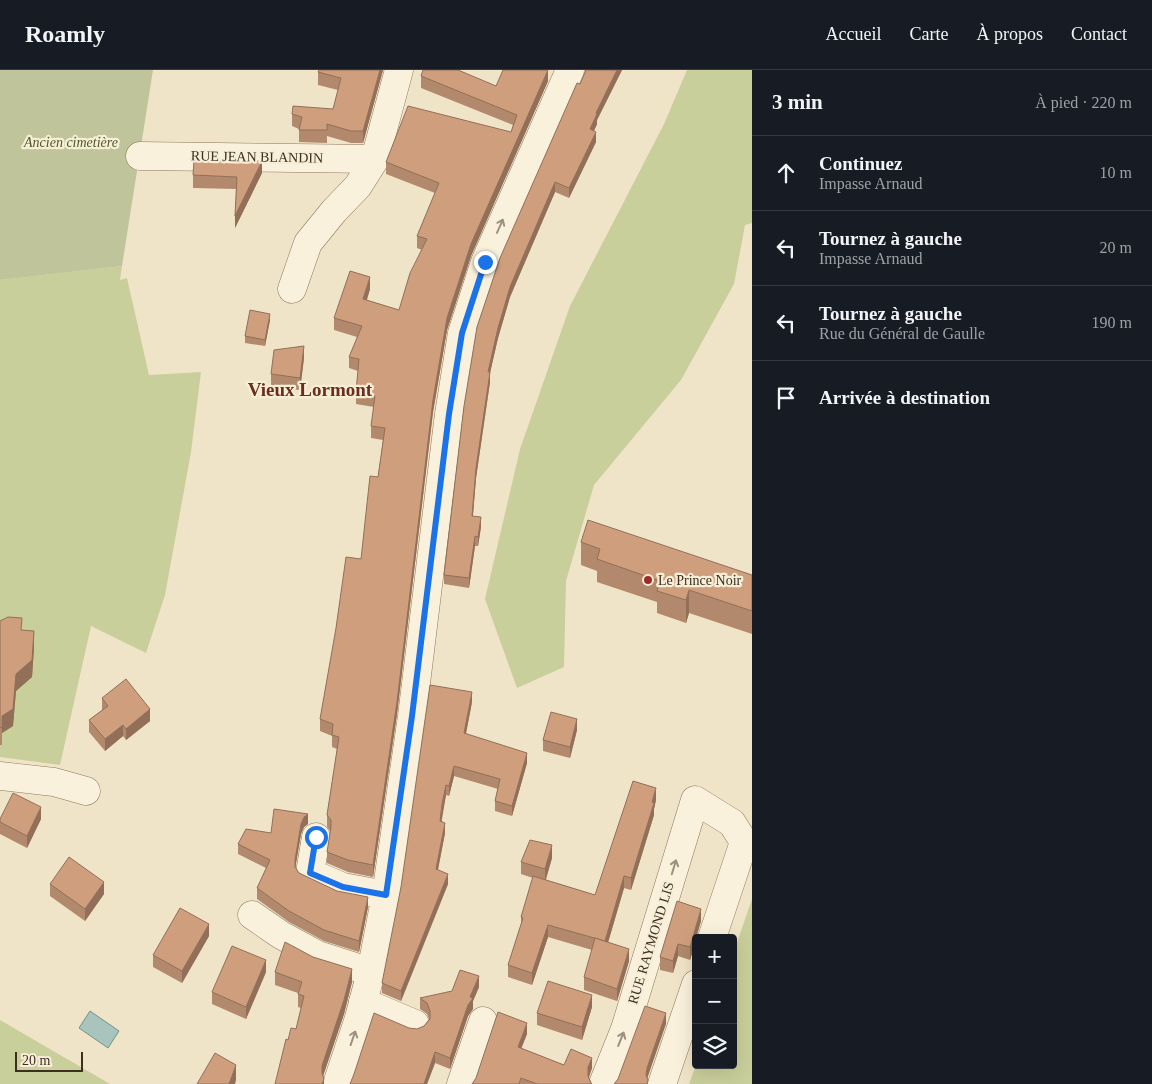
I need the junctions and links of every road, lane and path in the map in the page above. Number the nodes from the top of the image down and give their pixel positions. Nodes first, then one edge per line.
1 (399, 70) edge
2 (570, 70) edge
3 (140, 156) dead end
4 (375, 159) junction
5 (292, 289) dead end
6 (0, 776) edge
7 (86, 791) dead end
8 (316, 837) dead end
9 (386, 895) junction
10 (252, 915) dead end
11 (713, 934) edge
12 (371, 972) junction
13 (692, 996) edge
14 (363, 1002) junction
15 (483, 1022) dead end
16 (415, 1024) dead end
17 (337, 1084) edge
18 (461, 1084) edge
19 (603, 1084) edge
20 (662, 1084) edge

1 - 4 street
9 -> 2 street
3 - 4 street, RUE JEAN BLANDIN
4 - 5 street
6 - 7 street
8 - 9 street
9 - 12 street
10 - 12 street
19 -> 11 street, RUE RAYMOND LIS
12 - 14 street
13 - 20 street
14 - 16 street
17 -> 14 street
15 - 18 street

